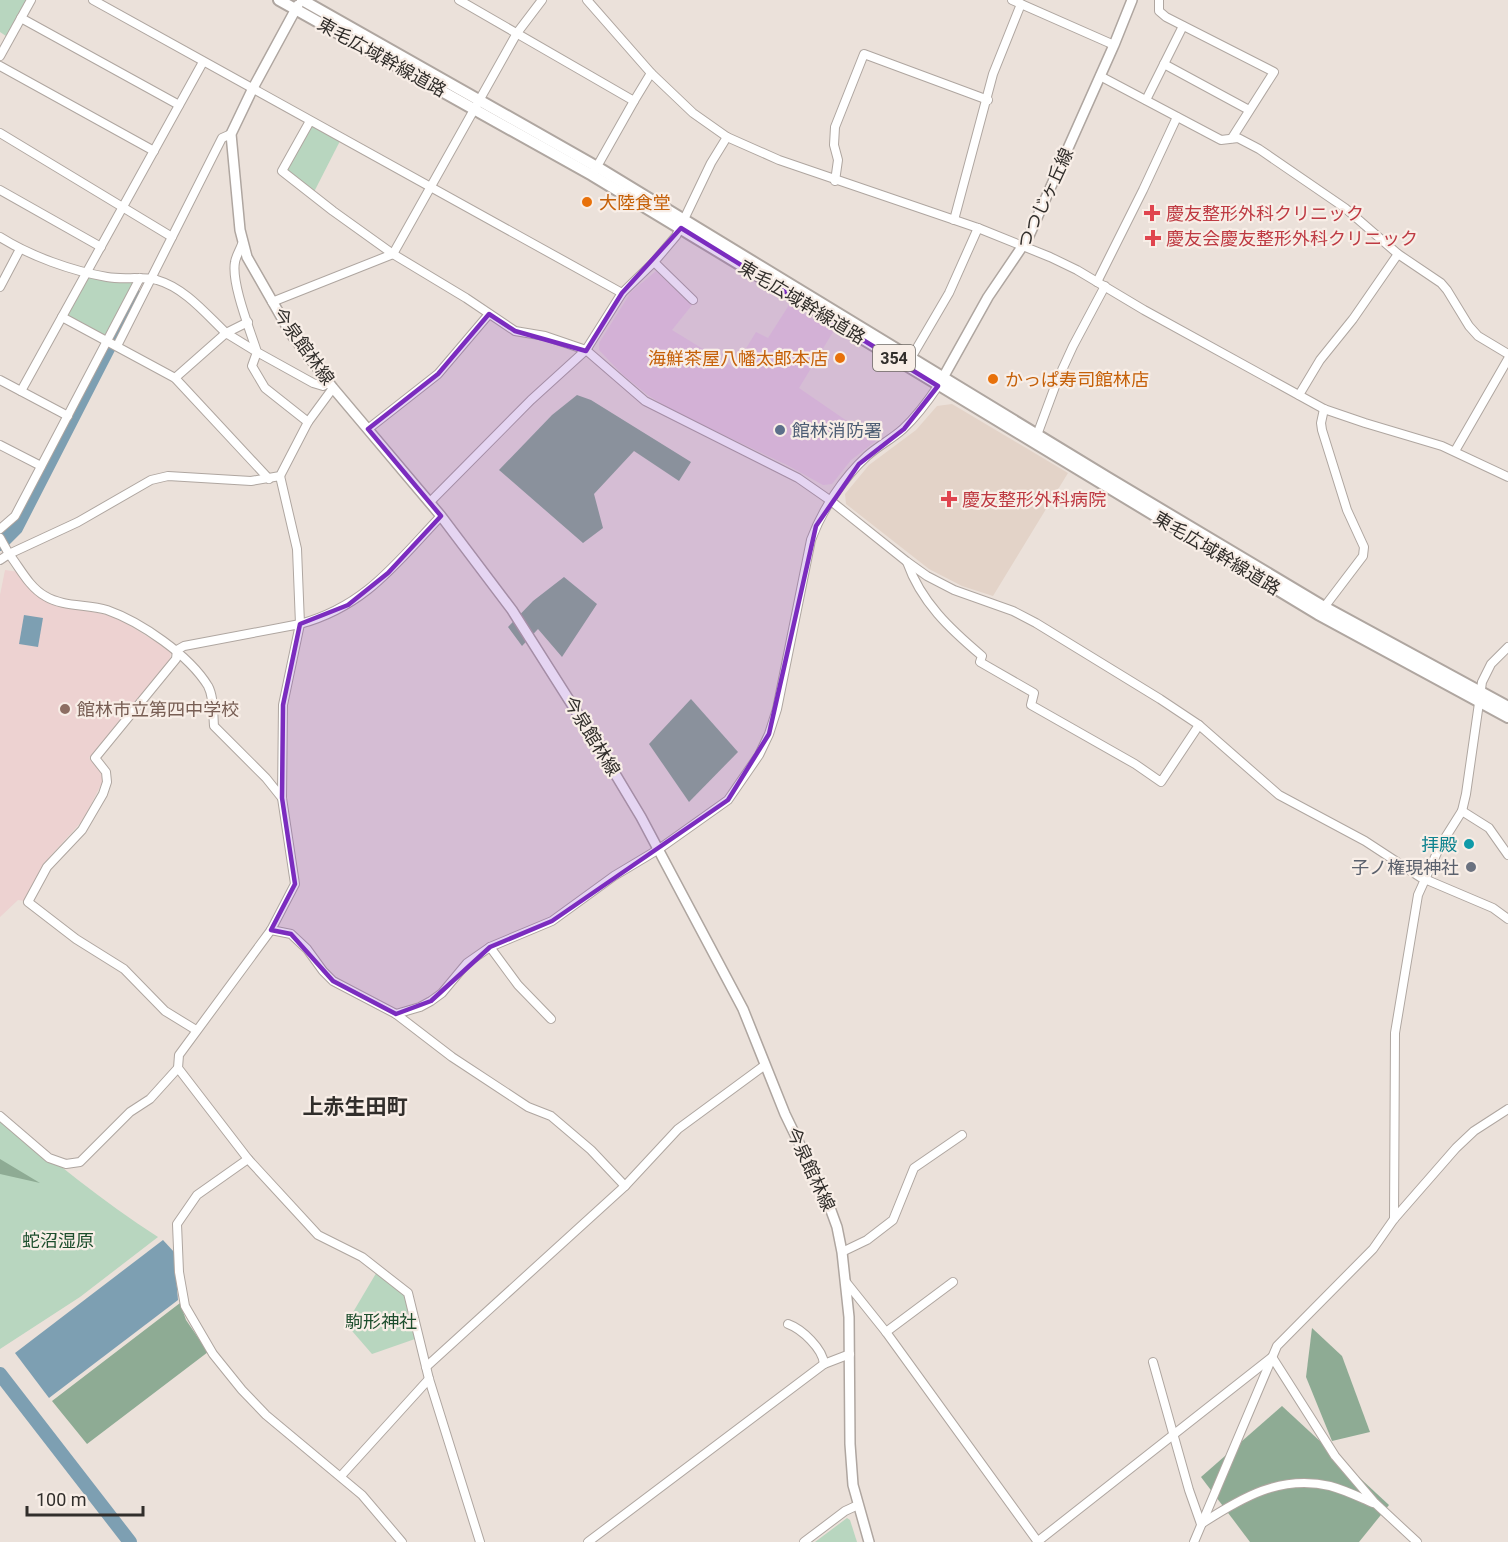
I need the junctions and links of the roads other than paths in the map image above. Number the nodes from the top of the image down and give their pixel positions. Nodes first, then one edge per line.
1 (31, 0) edge
2 (93, 0) edge
3 (279, 0) edge
4 (459, 0) edge
5 (542, 0) edge
6 (586, 0) edge
7 (1012, 0) edge
8 (1132, 0) edge
9 (1159, 0) edge
10 (299, 3) edge
11 (1021, 4) junction
12 (21, 18) junction
13 (1183, 26) junction
14 (517, 33) junction
15 (1114, 45) junction
16 (0, 56) edge
17 (203, 62) junction
18 (1164, 64) junction
19 (0, 66) edge
20 (651, 73) junction
21 (1100, 76) junction
22 (253, 87) junction
23 (988, 100) junction
24 (1146, 100) junction
25 (634, 101) junction
26 (478, 104) junction
27 (179, 105) junction
28 (1249, 110) junction
29 (1177, 117) junction
30 (310, 121) junction
31 (0, 133) edge
32 (231, 134) junction
33 (727, 136) junction
34 (1232, 138) junction
35 (154, 151) junction
36 (594, 171) junction
37 (835, 181) junction
38 (431, 188) junction
39 (0, 190) edge
40 (123, 206) junction
41 (954, 220) junction
42 (682, 223) junction
43 (978, 228) junction
44 (0, 237) edge
45 (172, 237) junction
46 (242, 244) junction
47 (1023, 246) junction
48 (100, 247) junction
49 (20, 249) junction
50 (393, 254) junction
51 (1398, 254) junction
52 (654, 262) junction
53 (87, 273) junction
54 (140, 278) junction
55 (150, 280) junction
56 (1101, 284) junction
57 (0, 287) edge
58 (622, 293) junction
59 (693, 300) dead end
60 (272, 302) junction
61 (489, 314) junction
62 (62, 317) junction
63 (248, 322) junction
64 (226, 333) junction
65 (108, 342) junction
66 (117, 346) junction
67 (586, 350) junction
68 (257, 352) junction
69 (1508, 354) edge
70 (911, 358) junction
71 (1508, 359) edge
72 (175, 378) junction
73 (0, 380) edge
74 (940, 381) junction
75 (331, 385) junction
76 (21, 391) junction
77 (1299, 395) junction
78 (1324, 409) junction
79 (68, 416) junction
80 (308, 422) junction
81 (368, 429) junction
82 (1037, 435) junction
83 (0, 445) edge
84 (1455, 450) junction
85 (41, 466) junction
86 (280, 476) junction
87 (1508, 477) edge
88 (269, 479) junction
89 (831, 501) junction
90 (430, 502) junction
91 (441, 516) junction
92 (0, 529) edge
93 (0, 538) edge
94 (9, 555) junction
95 (0, 560) edge
96 (906, 561) junction
97 (1321, 610) junction
98 (300, 624) junction
99 (1508, 647) edge
100 (177, 650) junction
101 (1479, 697) junction
102 (1508, 706) edge
103 (1508, 717) edge
104 (1199, 725) junction
105 (282, 798) junction
106 (1461, 811) junction
107 (659, 849) junction
108 (1508, 855) edge
109 (1425, 878) junction
110 (1508, 919) edge
111 (271, 930) junction
112 (490, 947) junction
113 (396, 1014) junction
114 (551, 1019) dead end
115 (196, 1030) junction
116 (765, 1065) junction
117 (177, 1068) junction
118 (1508, 1109) edge
119 (0, 1116) edge
120 (962, 1135) dead end
121 (248, 1159) junction
122 (625, 1186) junction
123 (1394, 1219) junction
124 (842, 1251) junction
125 (846, 1282) junction
126 (953, 1282) dead end
127 (788, 1324) dead end
128 (886, 1332) junction
129 (850, 1354) junction
130 (1272, 1357) junction
131 (1153, 1362) dead end
132 (824, 1364) junction
133 (426, 1367) junction
134 (429, 1379) junction
135 (1174, 1435) junction
136 (341, 1476) junction
137 (1375, 1503) junction
138 (858, 1505) junction
139 (1201, 1524) junction
140 (402, 1542) edge
141 (480, 1542) edge
142 (588, 1542) edge
143 (804, 1542) edge
144 (869, 1542) edge
145 (1037, 1542) edge
146 (1194, 1542) edge
147 (1417, 1542) edge

1 - 12 street
2 - 17 street
3 - 10 highway, 東毛広域幹線道路 / 354
4 - 14 street
5 - 14 street
6 - 20 street
7 - 11 street
8 - 15 main road, つつじヶ丘線
9 - 13 street
10 - 22 main road
10 - 26 highway, 東毛広域幹線道路 / 354
11 - 15 street
11 - 23 street
12 - 16 street
12 - 27 street
13 - 18 street
13 - 28 street
14 - 25 street
14 - 26 street
15 - 21 main road, つつじヶ丘線
17 - 22 street
17 - 27 street
18 - 24 street
18 - 28 street
19 - 35 street
20 - 25 street
20 - 33 street
21 - 24 street
21 - 47 main road, つつじヶ丘線
22 - 30 street
22 - 32 main road
23 - 37 street
23 - 41 street
24 - 29 street
25 - 36 street
26 - 36 highway, 東毛広域幹線道路 / 354
26 - 38 street
27 - 35 street
28 - 34 street
29 - 34 street
29 - 56 street
30 - 38 street
30 - 50 street
31 - 40 street
32 - 45 street
32 - 46 main road, 今泉館林線
33 - 37 street
33 - 42 street
34 - 51 street
35 - 40 street
36 - 42 highway, 東毛広域幹線道路 / 354
37 - 41 street
38 - 50 street
38 - 58 street
39 - 48 street
40 - 45 street
40 - 48 street
41 - 43 street
42 - 52 street
42 - 70 highway, 東毛広域幹線道路 / 354
42 - 74 highway, 東毛広域幹線道路 / 354
43 - 47 street
43 - 70 street
44 - 49 street
45 - 55 street
46 - 60 main road, 今泉館林線
46 - 63 street
47 - 56 street
47 - 74 main road, つつじヶ丘線
48 - 53 street
49 - 53 street
49 - 57 street
50 - 60 street
50 - 61 street
51 - 69 street
51 - 77 street
52 - 58 street
52 - 59 street
53 - 54 street
53 - 62 street
54 - 55 street
54 - 65 street
55 - 64 street
55 - 66 street
56 - 77 street
56 - 82 street
58 - 67 street
60 - 75 main road, 今泉館林線
61 - 67 street
61 - 81 street
62 - 65 street
62 - 76 street
63 - 64 street
63 - 68 street
64 - 68 street
64 - 72 street
65 - 66 street
65 - 79 street
66 - 72 street
67 - 89 street
67 - 90 street
68 - 75 street
68 - 80 street
70 - 74 highway, 東毛広域幹線道路 / 354
71 - 84 street
72 - 88 street
73 - 76 street
74 - 82 highway, 東毛広域幹線道路 / 354
74 - 89 street
74 - 97 highway, 東毛広域幹線道路 / 354
75 - 80 street
75 - 81 main road, 今泉館林線
76 - 79 street
77 - 78 street
78 - 84 street
78 - 97 street
79 - 85 street
80 - 86 street
81 - 90 main road, 今泉館林線
82 - 97 highway, 東毛広域幹線道路 / 354
83 - 85 street
84 - 87 street
85 - 92 street
86 - 88 street
86 - 98 street
88 - 94 street
89 - 96 street
89 - 107 street
90 - 91 main road, 今泉館林線
91 - 98 street
91 - 107 main road, 今泉館林線
93 - 94 street
94 - 95 street
94 - 100 street
96 - 104 street
96 - 104 street
97 - 101 highway, 東毛広域幹線道路 / 354
98 - 100 street
98 - 105 street
99 - 101 street
100 - 105 street
100 - 115 street
101 - 102 highway, 東毛広域幹線道路 / 354
101 - 103 highway, 東毛広域幹線道路 / 354
101 - 106 street
104 - 109 street
105 - 111 street
106 - 108 street
106 - 109 street
107 - 112 street
107 - 116 main road, 今泉館林線
109 - 110 street
109 - 123 street
111 - 113 street
111 - 115 street
112 - 113 street
112 - 114 street
113 - 122 street
115 - 117 street
116 - 122 street
116 - 124 main road, 今泉館林線
117 - 119 street
117 - 121 street
118 - 123 street
120 - 124 street
121 - 133 street
121 - 136 street
122 - 133 street
123 - 130 street
124 - 125 main road, 今泉館林線
125 - 128 street
125 - 129 main road, 今泉館林線
126 - 128 street
127 - 132 street
128 - 145 street
129 - 132 street
129 - 138 main road, 今泉館林線
130 - 135 street
130 - 137 street
130 - 139 street
131 - 135 street
132 - 142 street
133 - 134 street
134 - 136 street
134 - 141 street
135 - 139 street
135 - 145 street
136 - 140 street
137 - 139 street
137 - 147 street
138 - 143 street
138 - 144 main road, 今泉館林線
139 - 146 street

